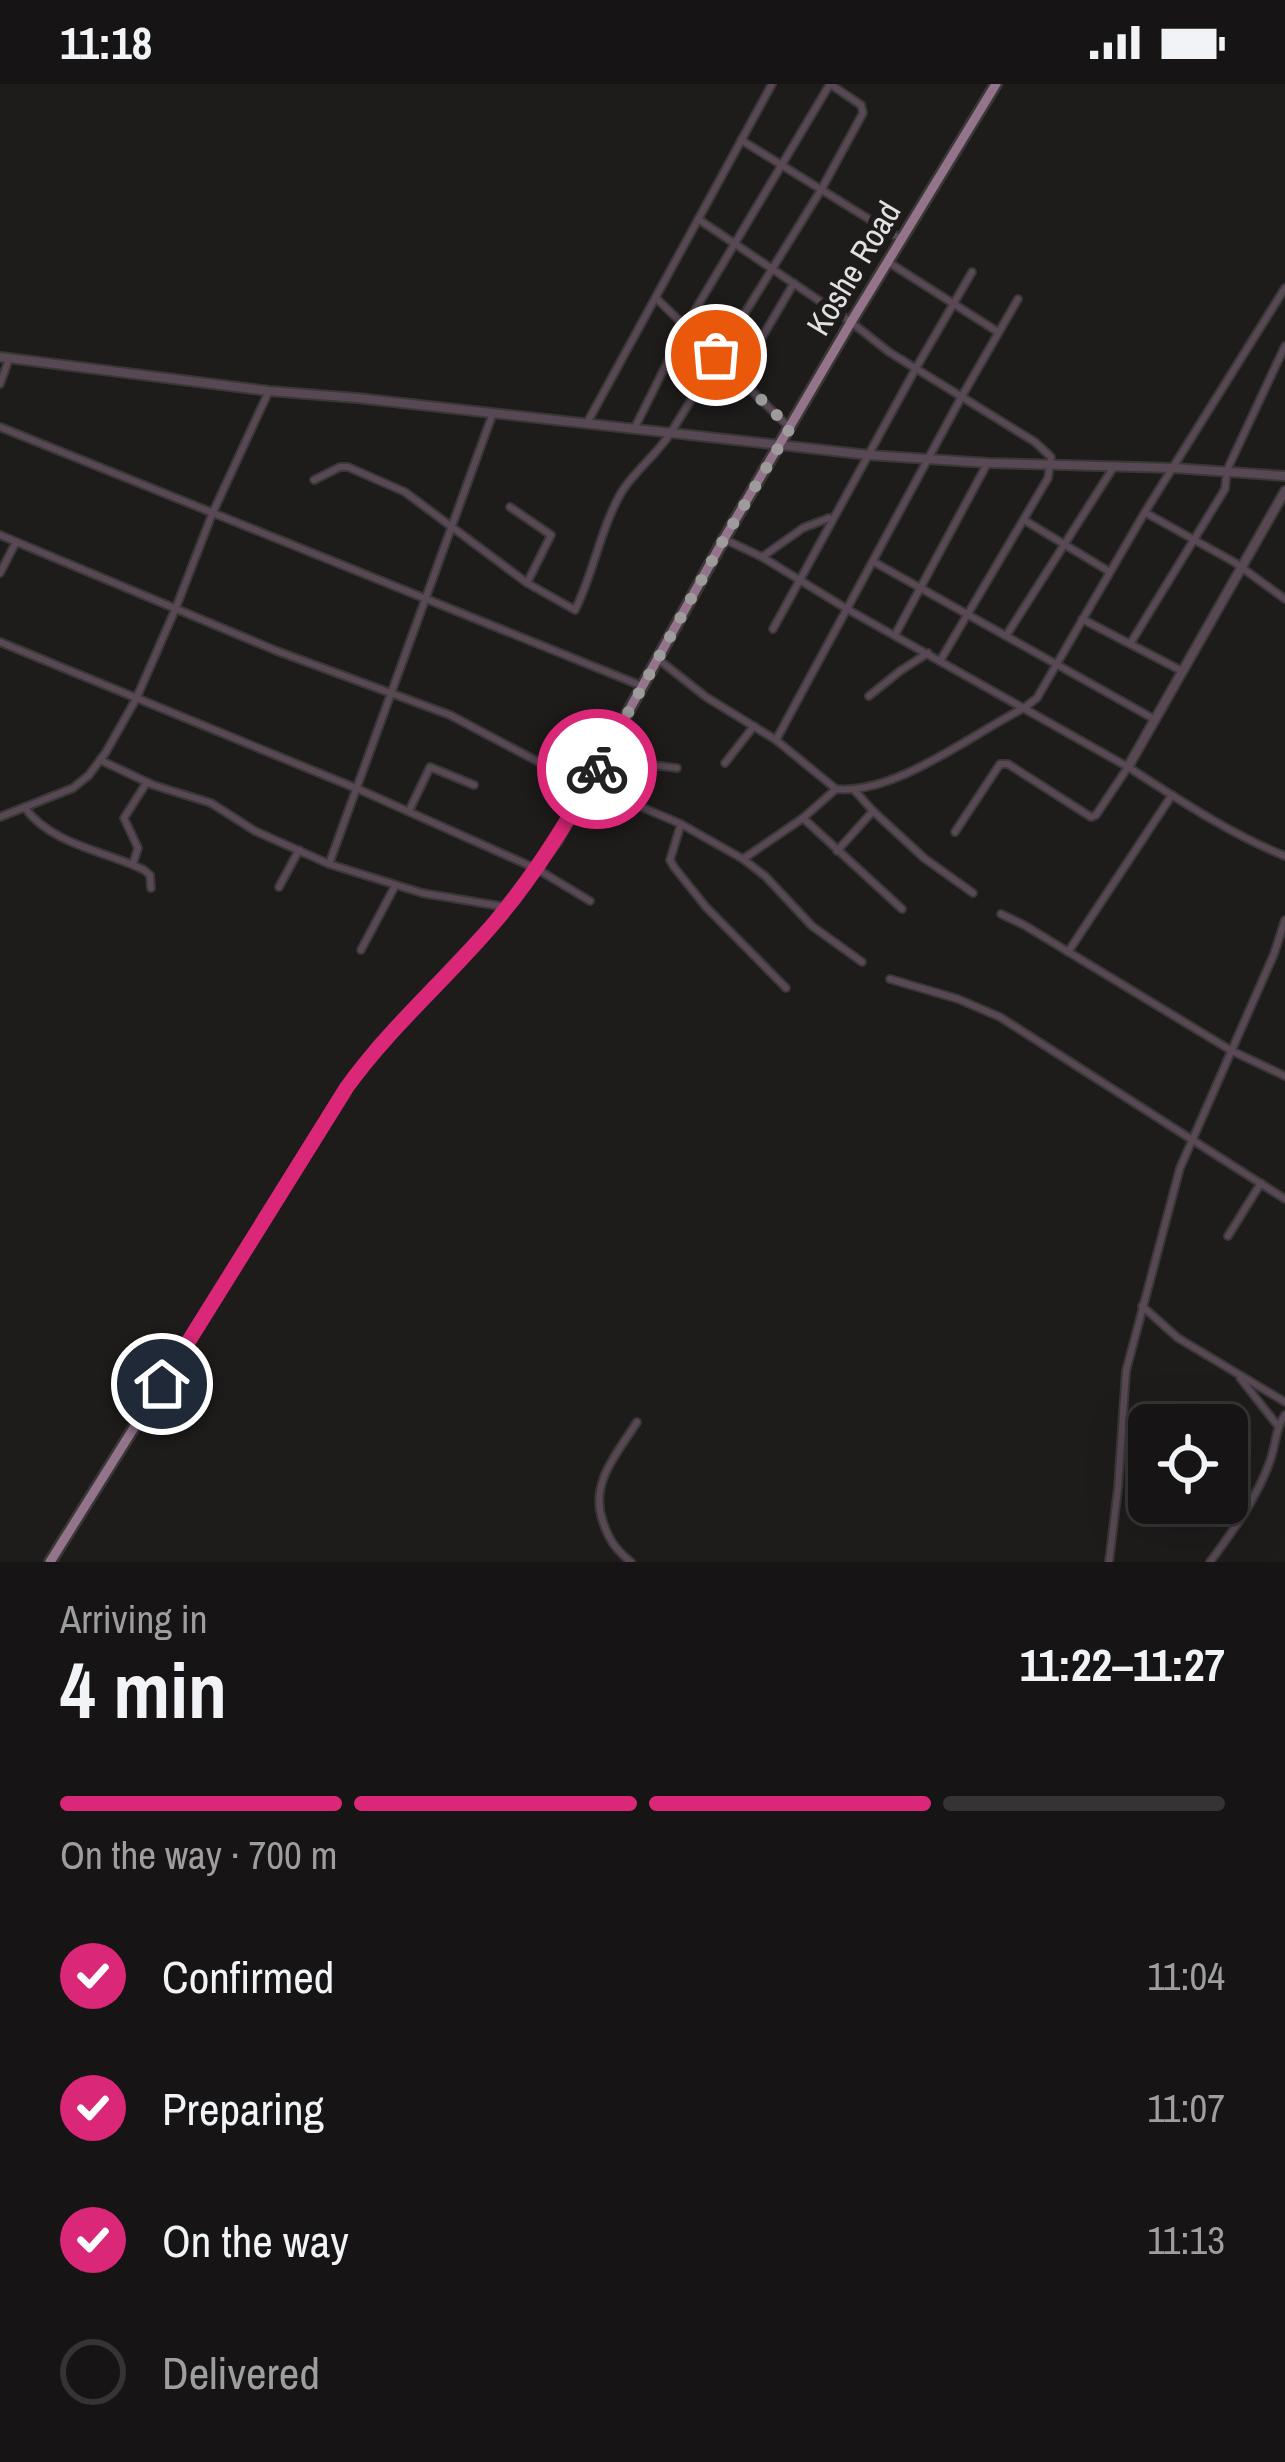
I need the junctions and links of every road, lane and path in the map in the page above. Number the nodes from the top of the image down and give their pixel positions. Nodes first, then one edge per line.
1 (772, 84) edge
2 (830, 84) edge
3 (996, 84) edge
4 (741, 140) junction
5 (782, 165) junction
6 (821, 190) junction
7 (698, 219) junction
8 (901, 239) junction
9 (736, 243) junction
10 (888, 262) junction
11 (771, 268) junction
12 (972, 272) dead end
13 (794, 283) junction
14 (1285, 289) edge
15 (656, 298) junction
16 (1018, 299) dead end
17 (952, 304) junction
18 (851, 322) junction
19 (685, 327) junction
20 (998, 332) junction
21 (1285, 346) edge
22 (716, 355) junction
23 (5, 357) edge
24 (916, 368) junction
25 (738, 378) junction
26 (0, 384) edge
27 (269, 392) junction
28 (962, 396) junction
29 (493, 413) junction
30 (587, 424) junction
31 (0, 428) edge
32 (790, 428) junction
33 (634, 429) junction
34 (670, 434) junction
35 (780, 443) junction
36 (869, 454) junction
37 (929, 459) junction
38 (988, 463) junction
39 (1052, 466) junction
40 (1113, 468) junction
41 (1174, 468) junction
42 (1228, 470) junction
43 (1285, 476) edge
44 (314, 480) dead end
45 (1285, 491) edge
46 (510, 507) dead end
47 (213, 512) junction
48 (1144, 512) junction
49 (833, 516) junction
50 (1024, 520) junction
51 (453, 526) junction
52 (0, 536) edge
53 (724, 539) junction
54 (1194, 540) junction
55 (16, 542) junction
56 (1065, 545) junction
57 (762, 557) junction
58 (874, 562) junction
59 (1240, 569) junction
60 (1110, 572) junction
61 (0, 573) edge
62 (799, 580) junction
63 (527, 583) junction
64 (920, 586) junction
65 (1285, 599) edge
66 (424, 600) junction
67 (848, 609) junction
68 (176, 610) junction
69 (967, 614) junction
70 (1082, 619) junction
71 (773, 628) dead end
72 (895, 635) junction
73 (1006, 636) junction
74 (0, 642) edge
75 (1130, 644) junction
76 (928, 653) junction
77 (658, 659) junction
78 (940, 661) junction
79 (1056, 665) junction
80 (1182, 671) junction
81 (643, 686) junction
82 (392, 694) junction
83 (869, 696) dead end
84 (136, 699) junction
85 (1024, 708) junction
86 (1154, 719) junction
87 (754, 726) junction
88 (776, 740) junction
89 (100, 760) junction
90 (725, 764) dead end
91 (1128, 767) junction
92 (677, 768) dead end
93 (147, 782) junction
94 (590, 783) junction
95 (474, 785) dead end
96 (358, 789) junction
97 (836, 789) junction
98 (854, 790) junction
99 (610, 792) junction
100 (1172, 795) junction
101 (25, 808) junction
102 (873, 811) junction
103 (409, 812) junction
104 (0, 817) edge
105 (803, 818) junction
106 (681, 824) junction
107 (955, 832) dead end
108 (299, 850) junction
109 (837, 851) junction
110 (1285, 856) edge
111 (743, 859) junction
112 (133, 864) junction
113 (329, 864) junction
114 (537, 869) junction
115 (395, 886) junction
116 (279, 887) dead end
117 (151, 888) dead end
118 (973, 893) dead end
119 (590, 902) dead end
120 (507, 907) junction
121 (902, 909) dead end
122 (1001, 914) dead end
123 (1285, 920) edge
124 (361, 950) dead end
125 (1068, 952) junction
126 (862, 962) dead end
127 (890, 979) dead end
128 (786, 988) dead end
129 (1232, 1051) junction
130 (1285, 1076) edge
131 (1193, 1139) junction
132 (1261, 1184) junction
133 (1285, 1199) edge
134 (1228, 1236) dead end
135 (1142, 1306) junction
136 (1238, 1376) junction
137 (1285, 1402) edge
138 (1285, 1415) edge
139 (637, 1422) dead end
140 (1278, 1426) junction
141 (50, 1562) edge
142 (631, 1562) edge
143 (1108, 1562) edge
144 (1210, 1562) edge

1 - 4 street
2 - 5 street
2 - 6 street
3 - 8 main road, Koshe Road
4 - 5 street
4 - 7 street
5 - 6 street
5 - 9 street
6 - 8 street
6 - 11 street
7 - 9 street
7 - 15 street
8 - 10 main road, Koshe Road
9 - 11 street
9 - 19 street
10 - 17 street
10 - 18 main road, Koshe Road
11 - 13 street
11 - 22 street
12 - 17 street
13 - 18 street
13 - 25 street
14 - 41 street
15 - 19 street
15 - 30 street
16 - 20 street
17 - 20 street
17 - 24 street
18 - 24 street
18 - 32 main road, Koshe Road
19 - 22 street
19 - 33 street
20 - 28 street
21 - 42 street
22 - 25 street
22 - 34 street
23 - 26 street
23 - 27 street
24 - 28 street
24 - 36 street
25 - 32 street
27 - 29 street
27 - 47 street
28 - 37 street
28 - 39 street
29 - 30 street
29 - 51 street
30 - 33 street
31 - 47 street
32 - 35 main road, Koshe Road
33 - 34 street
34 - 35 street
34 - 63 street
35 - 36 street
35 - 53 main road, Koshe Road
36 - 37 street
36 - 49 street
37 - 38 street
37 - 58 street
38 - 39 street
38 - 64 street
39 - 40 street
39 - 50 street
40 - 41 street
40 - 56 street
41 - 42 street
41 - 48 street
42 - 43 street
42 - 54 street
44 - 51 street
45 - 59 street
46 - 63 street
47 - 66 street
47 - 68 street
48 - 54 street
48 - 60 street
49 - 57 street
49 - 62 street
50 - 56 street
50 - 69 street
51 - 63 street
51 - 66 street
52 - 55 street
53 - 57 street
53 - 77 main road, Koshe Road
54 - 59 street
54 - 75 street
55 - 61 street
55 - 68 street
56 - 60 street
56 - 73 street
57 - 62 street
58 - 64 street
58 - 67 street
59 - 65 street
59 - 80 street
60 - 70 street
62 - 67 street
62 - 71 street
64 - 69 street
64 - 72 street
66 - 81 street
66 - 82 street
67 - 72 street
67 - 88 street
68 - 82 street
68 - 84 street
69 - 73 street
69 - 78 street
70 - 75 street
70 - 79 street
72 - 76 street
73 - 79 street
74 - 84 street
75 - 80 street
76 - 78 street
76 - 83 street
77 - 81 main road, Koshe Road
77 - 87 street
78 - 85 street
79 - 85 street
79 - 86 street
80 - 86 street
81 - 94 main road, Koshe Road
82 - 94 street
82 - 96 street
84 - 89 street
84 - 96 street
85 - 91 street
85 - 98 street
86 - 91 street
87 - 88 street
87 - 90 street
88 - 97 street
89 - 93 street
89 - 101 street
91 - 100 street
91 - 107 street
92 - 99 street
93 - 108 street
93 - 112 street
94 - 99 street
94 - 114 main road, Koshe Road
95 - 103 street
96 - 103 street
96 - 113 street
97 - 98 street
97 - 105 street
98 - 102 street
99 - 106 street
100 - 110 street
100 - 125 street
101 - 104 street
101 - 112 street
102 - 109 street
102 - 118 street
103 - 114 street
105 - 109 street
105 - 111 street
106 - 111 street
106 - 128 street
108 - 113 street
108 - 116 street
109 - 121 street
111 - 126 street
112 - 117 street
113 - 115 street
114 - 119 street
114 - 120 main road, Koshe Road
115 - 120 street
115 - 124 street
120 - 141 main road, Koshe Road
122 - 125 street
123 - 129 street
125 - 129 street
127 - 131 street
129 - 130 street
129 - 131 street
131 - 132 street
131 - 135 street
132 - 133 street
132 - 134 street
135 - 136 street
135 - 143 street
136 - 137 street
136 - 140 street
138 - 140 street
139 - 142 street
140 - 144 street

